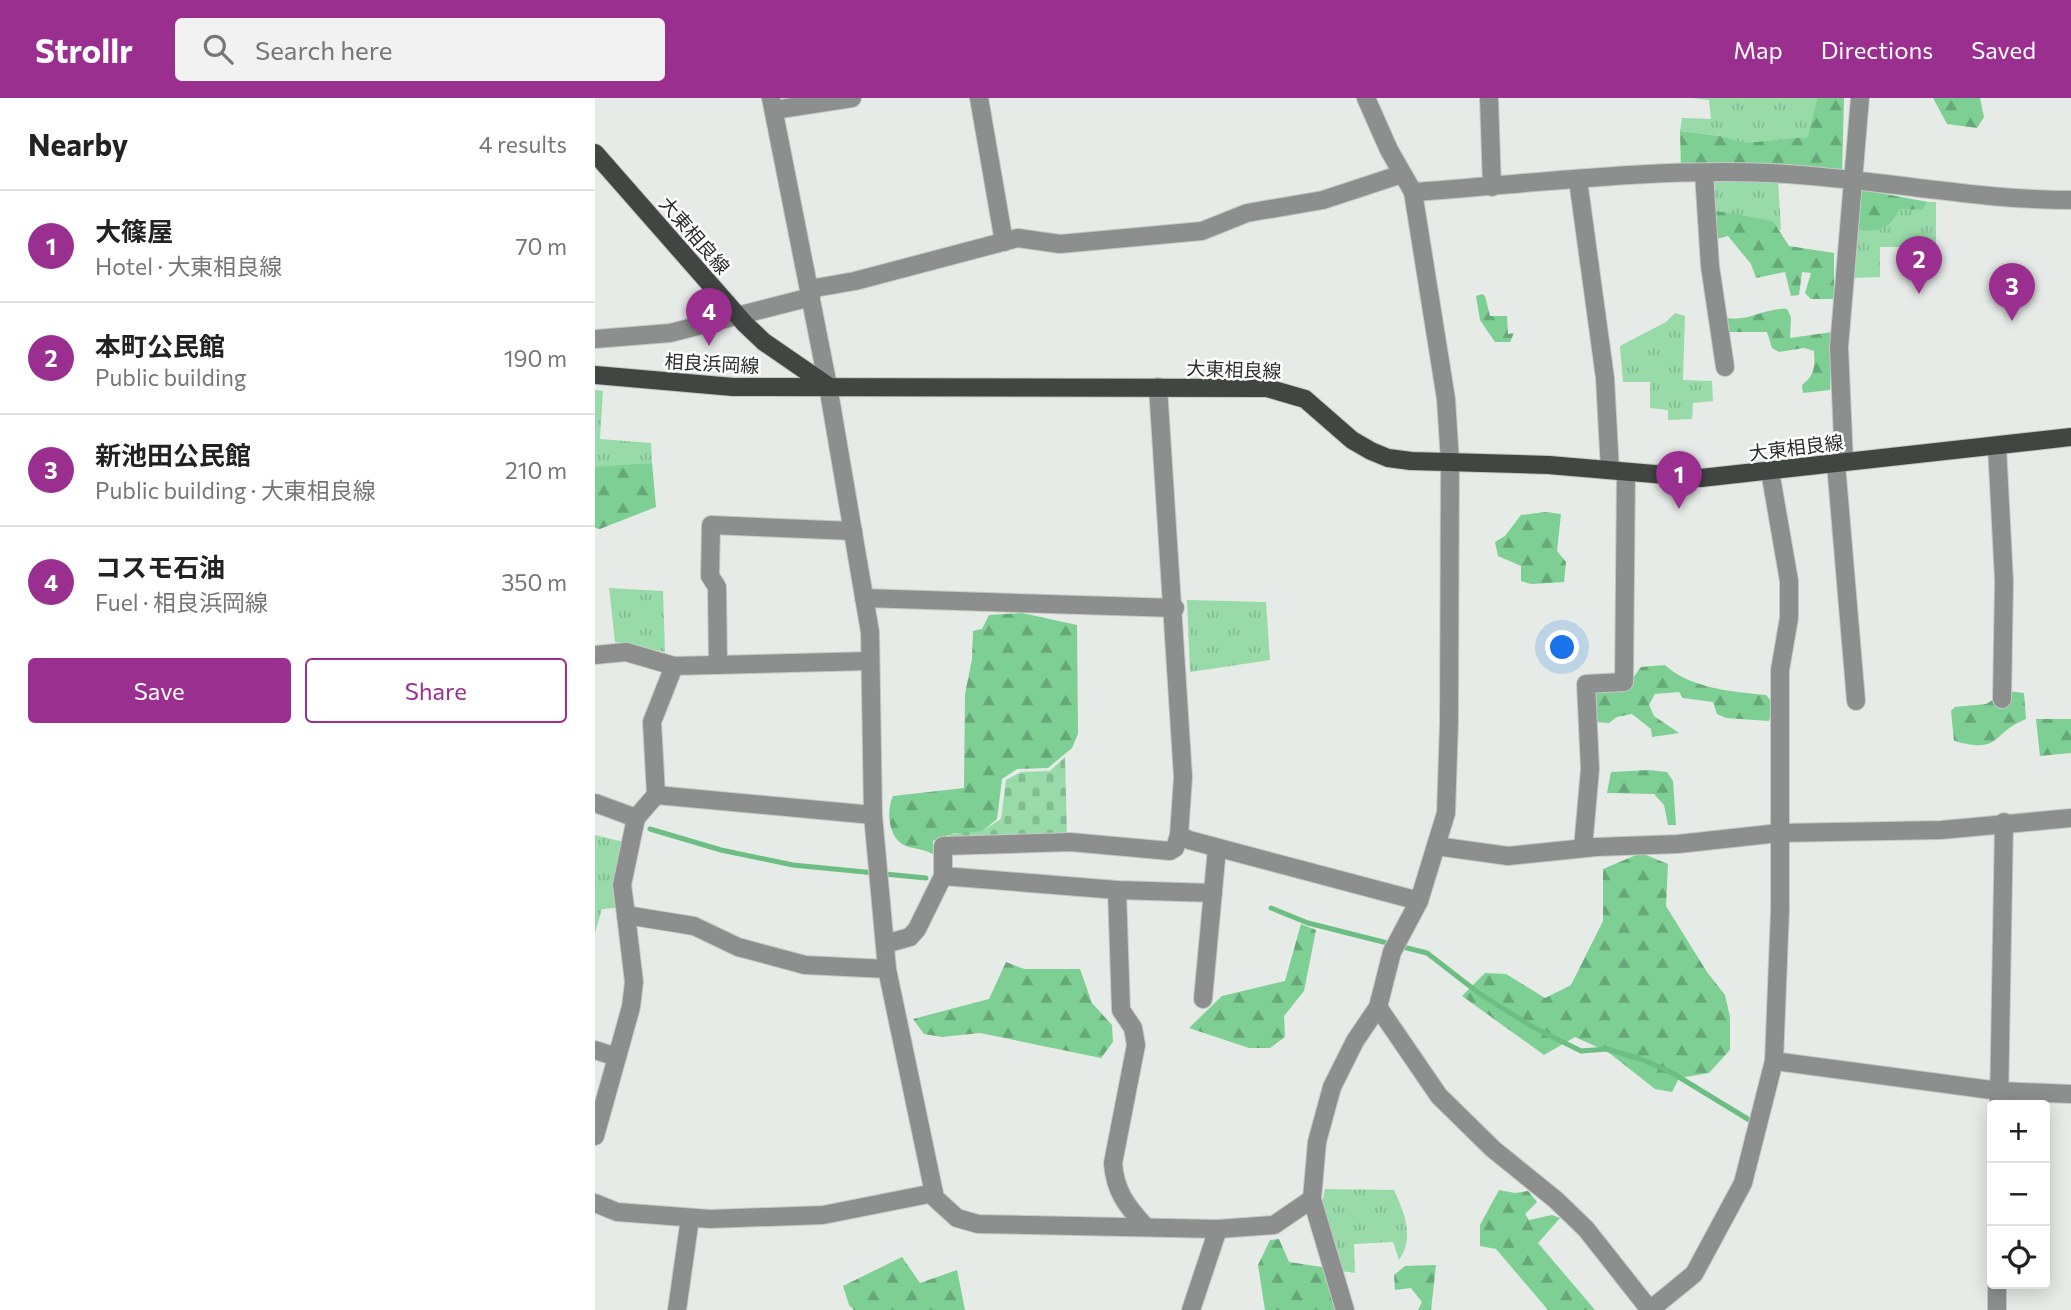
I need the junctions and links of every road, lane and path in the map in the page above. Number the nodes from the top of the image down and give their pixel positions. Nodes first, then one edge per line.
1 (852, 98) edge
2 (979, 98) edge
3 (1366, 98) edge
4 (1489, 98) edge
5 (1860, 98) edge
6 (772, 104) edge
7 (595, 153) edge
8 (1704, 173) junction
9 (1402, 174) junction
10 (1578, 180) junction
11 (1852, 180) junction
12 (1492, 187) junction
13 (1413, 192) junction
14 (2071, 200) edge
15 (1004, 242) junction
16 (810, 293) junction
17 (740, 318) junction
18 (595, 339) edge
19 (1725, 367) dead end
20 (595, 375) edge
21 (828, 386) junction
22 (1158, 387) junction
23 (2071, 437) edge
24 (1997, 446) junction
25 (1450, 462) junction
26 (1840, 463) junction
27 (1618, 471) junction
28 (1770, 471) junction
29 (853, 531) junction
30 (864, 598) junction
31 (1174, 608) junction
32 (595, 655) edge
33 (870, 661) junction
34 (718, 665) junction
35 (674, 667) junction
36 (2002, 699) dead end
37 (1856, 701) dead end
38 (656, 795) junction
39 (595, 803) edge
40 (873, 815) junction
41 (636, 818) junction
42 (2071, 818) edge
43 (2004, 822) junction
44 (1779, 833) junction
45 (1179, 835) junction
46 (1436, 846) junction
47 (1217, 848) junction
48 (1583, 848) junction
49 (943, 876) junction
50 (1117, 890) junction
51 (1213, 893) junction
52 (1419, 901) junction
53 (626, 915) junction
54 (885, 944) junction
55 (887, 969) junction
56 (1203, 999) dead end
57 (1378, 1007) junction
58 (595, 1051) edge
59 (617, 1057) junction
60 (1774, 1061) junction
61 (2071, 1094) edge
62 (1999, 1098) edge
63 (595, 1136) edge
64 (934, 1193) junction
65 (1312, 1199) junction
66 (595, 1203) edge
67 (689, 1218) junction
68 (1144, 1225) junction
69 (1217, 1229) junction
70 (1997, 1289) edge
71 (677, 1310) edge
72 (1191, 1310) edge
73 (1345, 1310) edge
74 (1650, 1310) edge
75 (1997, 1310) edge

1 - 6 street
2 - 15 street
3 - 9 street
4 - 12 street
5 - 11 street
6 - 16 street
7 - 17 main road, 大東相良線
8 - 10 street
8 - 11 street
8 - 19 street
9 - 13 street
9 - 15 street
10 - 12 street
10 - 27 street
11 - 14 street
11 - 26 street
12 - 13 street
13 - 25 street
15 - 16 street
16 - 17 street
16 - 21 street
17 - 18 street
17 - 21 main road, 大東相良線
20 - 21 main road, 相良浜岡線
21 - 22 main road, 大東相良線
21 - 29 street
22 - 25 main road, 大東相良線
22 - 31 street
23 - 24 main road, 大東相良線
24 - 26 main road, 大東相良線
24 - 36 street
25 - 27 main road, 大東相良線
25 - 46 street
26 - 28 main road, 大東相良線
26 - 37 street
27 - 28 main road, 大東相良線
27 - 48 street
28 - 44 street
29 - 30 street
29 - 34 street
30 - 31 street
30 - 33 street
31 - 45 street
32 - 35 street
33 - 34 street
33 - 40 street
34 - 35 street
35 - 38 street
38 - 40 street
38 - 41 street
39 - 41 street
40 - 54 street
41 - 53 street
42 - 43 street
43 - 44 street
43 - 62 street
44 - 48 street
44 - 60 street
45 - 47 street
45 - 49 street
46 - 48 street
46 - 52 street
47 - 51 street
47 - 52 street
49 - 50 street
49 - 54 street
50 - 51 street
50 - 68 street
51 - 56 street
52 - 57 street
53 - 55 street
53 - 59 street
54 - 55 street
55 - 64 street
57 - 65 street
57 - 74 street
58 - 59 street
59 - 63 street
60 - 62 street
60 - 74 street
61 - 62 street
64 - 67 street
64 - 68 street
65 - 69 street
65 - 73 street
66 - 67 street
67 - 71 street
68 - 69 street
69 - 72 street
70 - 75 street

